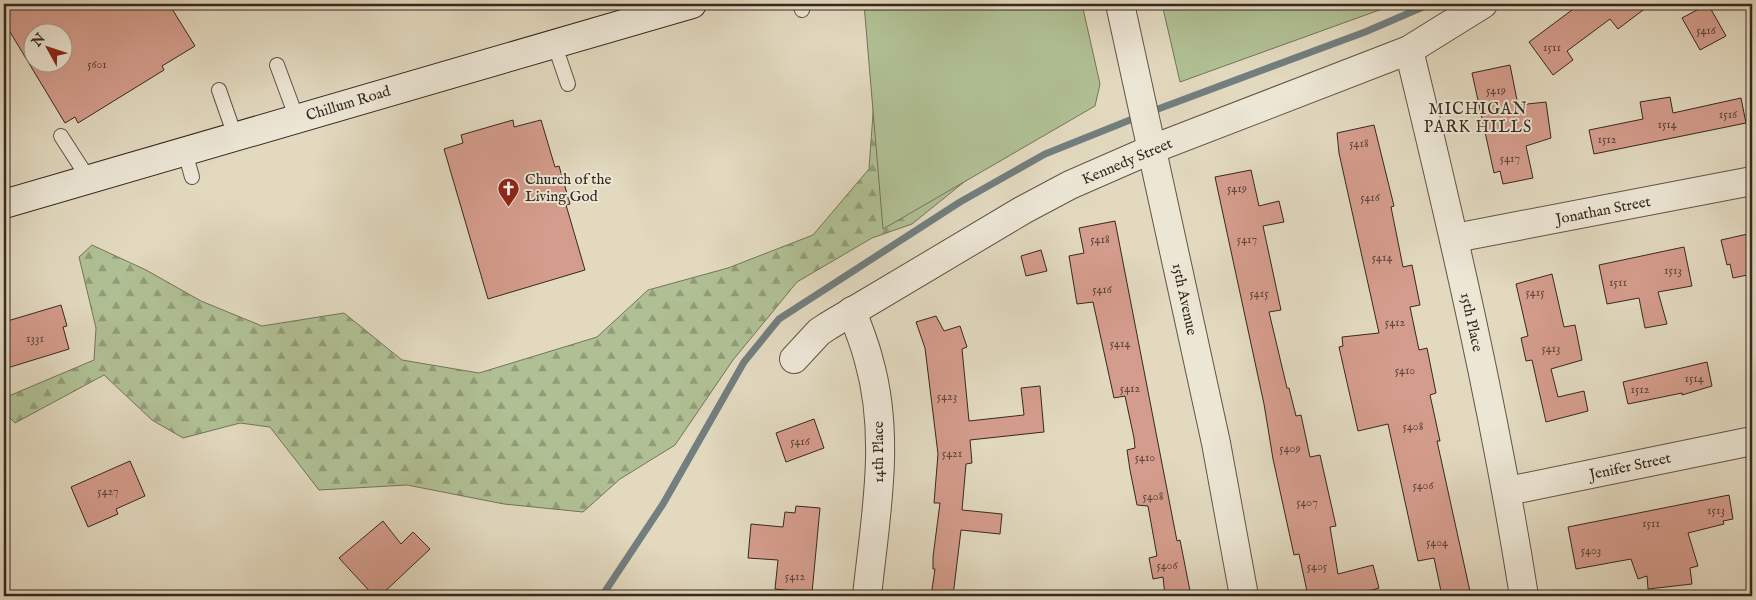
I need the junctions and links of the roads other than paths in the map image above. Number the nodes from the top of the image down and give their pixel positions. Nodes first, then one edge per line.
1 (692, 4) edge
2 (1120, 4) edge
3 (1483, 4) edge
4 (554, 43) junction
5 (1409, 50) junction
6 (277, 65) dead end
7 (568, 84) dead end
8 (219, 90) dead end
9 (297, 118) junction
10 (61, 136) dead end
11 (235, 136) junction
12 (1150, 150) junction
13 (90, 181) junction
14 (1752, 181) edge
15 (4, 204) edge
16 (1455, 238) junction
17 (852, 311) junction
18 (794, 359) dead end
19 (1752, 440) edge
20 (1508, 491) junction
21 (867, 596) edge
22 (1244, 596) edge
23 (1524, 596) edge

1 - 4 street, Chillum Road
2 - 12 street, 15th Avenue
3 - 5 street, Kennedy Street
4 - 7 lane
4 - 9 street, Chillum Road
5 - 12 street, Kennedy Street
5 - 16 street, 15th Place
6 - 9 lane
8 - 11 lane
9 - 11 street, Chillum Road
10 - 13 lane
11 - 13 street, Chillum Road
12 - 17 street, Kennedy Street
12 - 22 street, 15th Avenue
13 - 15 street, Chillum Road
14 - 16 street, Jonathan Street
16 - 20 street, 15th Place
17 - 18 street, Kennedy Street
17 - 21 street, 14th Place
19 - 20 street, Jenifer Street
20 - 23 street, 15th Place

